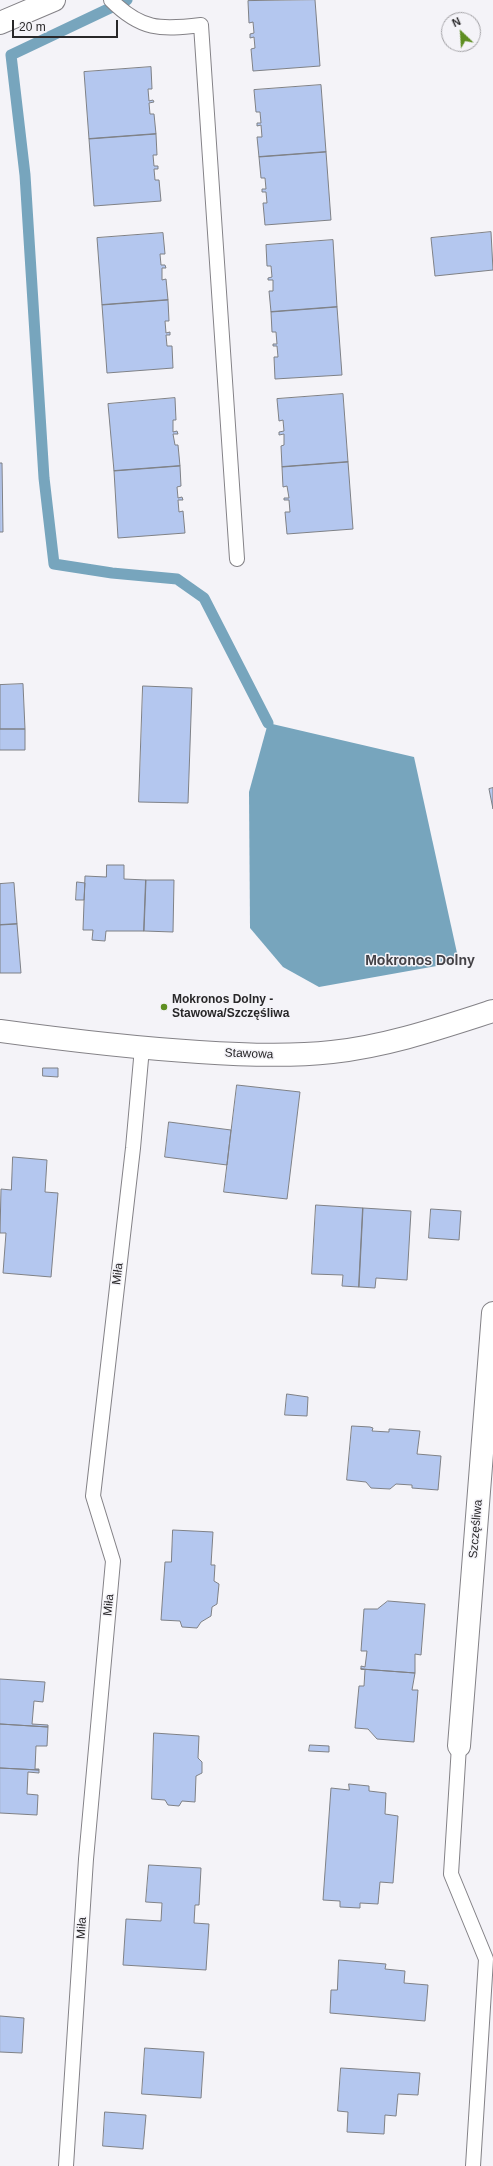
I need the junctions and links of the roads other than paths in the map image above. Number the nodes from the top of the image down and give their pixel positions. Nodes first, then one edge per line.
1 (54, 0) edge
2 (111, 0) edge
3 (0, 23) edge
4 (237, 559) dead end
5 (493, 1012) edge
6 (0, 1031) edge
7 (142, 1048) junction
8 (493, 1313) edge
9 (459, 1746) joint
10 (66, 2166) edge
11 (473, 2166) edge

1 - 3 street
2 - 4 lane
5 - 7 street, Stawowa
6 - 7 street, Stawowa
7 - 10 lane, Miła
8 - 9 street, Szczęśliwa
9 - 11 lane

